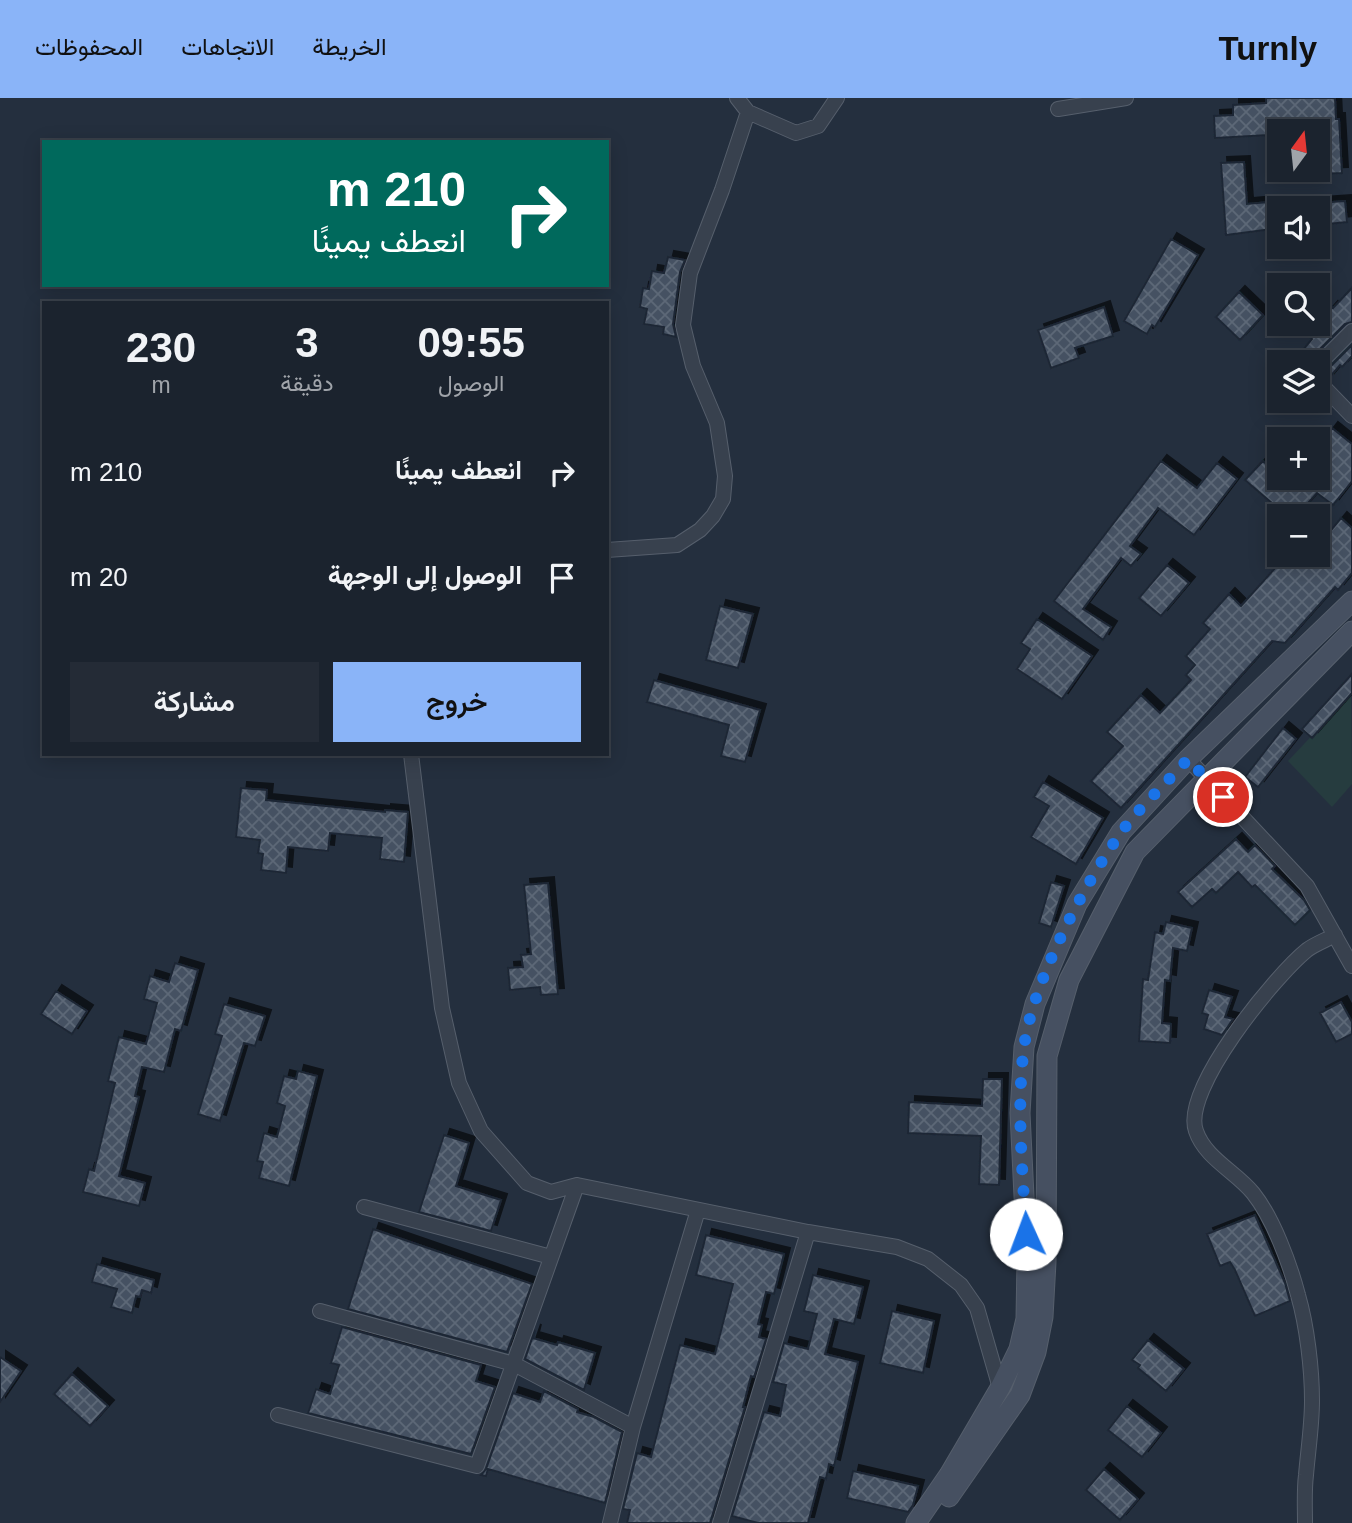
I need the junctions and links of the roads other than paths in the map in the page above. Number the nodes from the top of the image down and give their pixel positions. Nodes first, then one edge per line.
1 (737, 98) edge
2 (837, 98) edge
3 (1126, 98) edge
4 (1058, 109) dead end
5 (748, 112) junction
6 (1352, 331) edge
7 (1330, 353) edge
8 (1330, 392) edge
9 (1352, 416) edge
10 (609, 550) edge
11 (1352, 601) edge
12 (1352, 631) edge
13 (411, 756) edge
14 (1188, 759) junction
15 (1206, 780) junction
16 (1335, 935) junction
17 (1352, 966) edge
18 (577, 1185) junction
19 (364, 1208) dead end
20 (698, 1210) junction
21 (808, 1232) junction
22 (551, 1257) junction
23 (320, 1311) dead end
24 (514, 1364) junction
25 (1000, 1388) junction
26 (278, 1415) dead end
27 (633, 1427) junction
28 (610, 1523) edge
29 (720, 1523) edge
30 (916, 1523) edge
31 (930, 1523) edge
32 (1305, 1523) edge

1 - 5 street
2 - 5 street
3 - 4 street
5 - 10 street
6 - 7 street
8 - 9 street
11 - 14 main road
12 - 15 main road
13 - 18 street
14 - 15 street
14 - 25 main road
15 - 16 street
15 - 31 main road
16 - 17 street
16 - 32 street
18 - 20 street
18 - 22 street
19 - 22 street
20 - 21 street
20 - 27 street
21 - 25 street
21 - 29 street
22 - 24 street
23 - 24 street
24 - 26 street
24 - 27 street
25 - 30 main road
27 - 28 street

